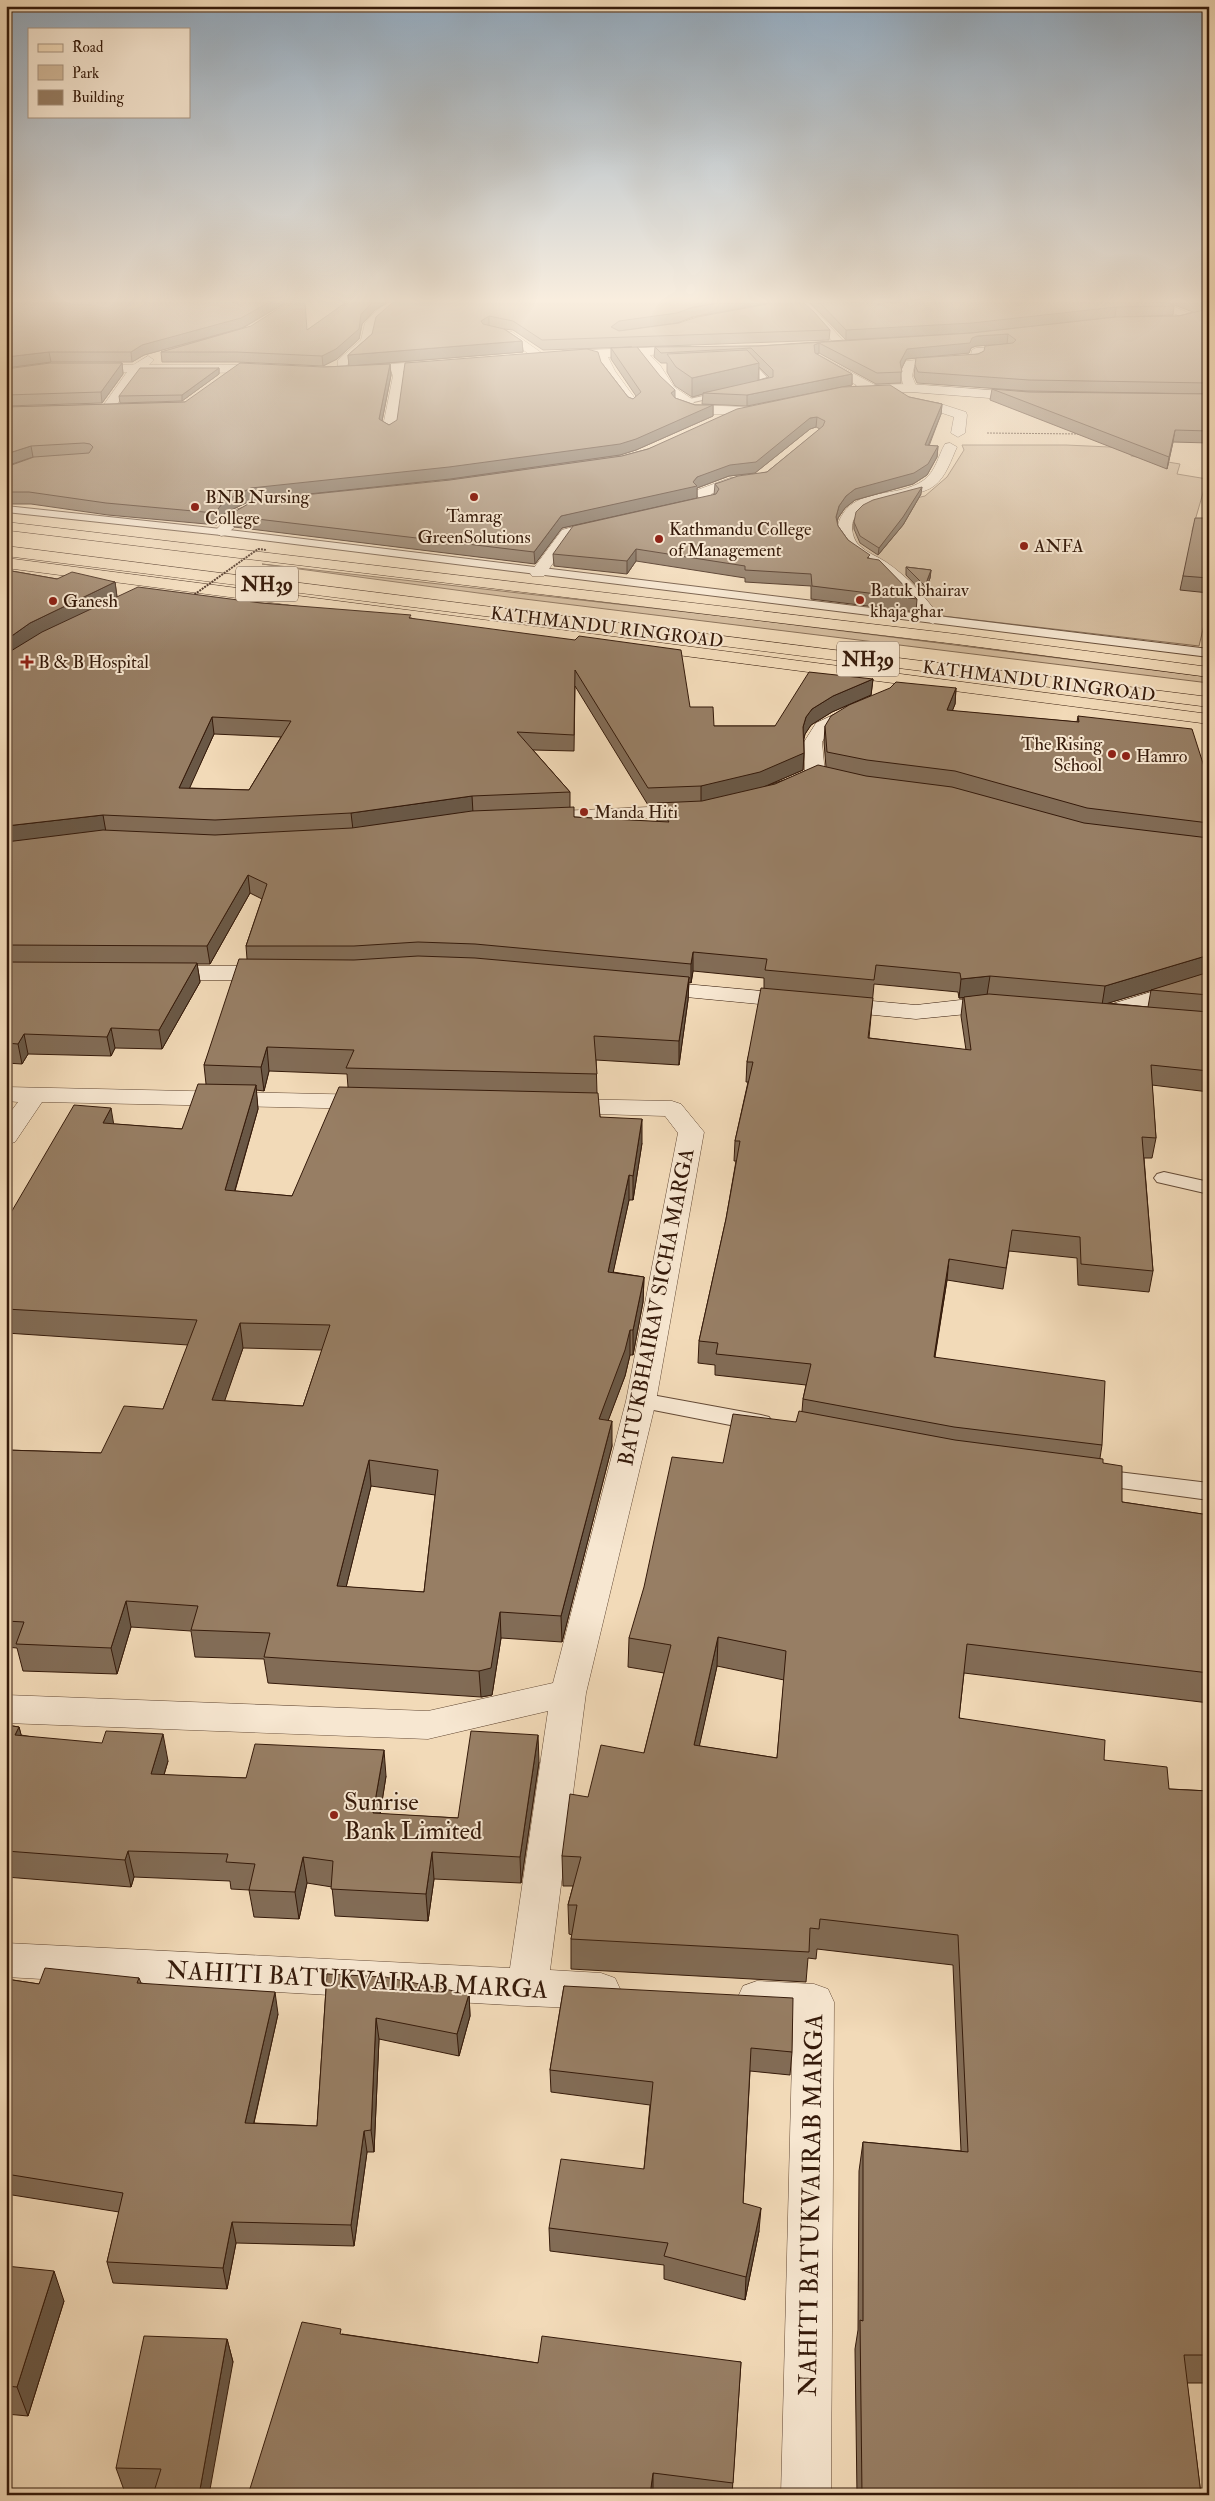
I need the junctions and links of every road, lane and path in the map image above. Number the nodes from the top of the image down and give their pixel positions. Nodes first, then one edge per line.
1 (391, 420) edge
2 (722, 420) edge
3 (961, 420) edge
4 (708, 424) edge
5 (389, 431) edge
6 (958, 433) joint
7 (1084, 434) edge
8 (950, 447) dead end
9 (765, 475) edge
10 (275, 504) edge
11 (6, 509) edge
12 (664, 510) edge
13 (619, 520) edge
14 (6, 526) edge
15 (221, 532) junction
16 (6, 540) edge
17 (267, 550) dead end
18 (6, 551) edge
19 (6, 563) edge
20 (538, 573) junction
21 (168, 584) junction
22 (140, 595) edge
23 (201, 596) edge
24 (933, 620) junction
25 (1209, 653) edge
26 (1209, 672) edge
27 (899, 679) junction
28 (1209, 690) edge
29 (1209, 702) edge
30 (1209, 719) edge
31 (768, 795) edge
32 (711, 808) edge
33 (518, 819) edge
34 (136, 972) edge
35 (296, 974) edge
36 (1209, 981) edge
37 (632, 986) edge
38 (1026, 1007) edge
39 (1074, 1011) edge
40 (1103, 1014) junction
41 (1160, 1020) edge
42 (6, 1094) edge
43 (35, 1095) junction
44 (393, 1103) edge
45 (533, 1106) edge
46 (6, 1137) edge
47 (1164, 1178) dead end
48 (1209, 1188) edge
49 (641, 1401) junction
50 (787, 1428) edge
51 (1070, 1474) edge
52 (1209, 1492) edge
53 (568, 1693) junction
54 (6, 1709) edge
55 (6, 1960) edge
56 (527, 1988) junction
57 (636, 1993) edge
58 (725, 1998) edge
59 (806, 2495) edge

1 - 5 street
2 - 4 street
3 - 6 street
6 - 7 path
8 - 24 street
9 - 12 street
10 - 15 street
11 - 15 lane
13 - 20 street
14 - 26 main road
15 - 20 lane
16 - 28 main road, KATHMANDU RINGROAD / NH39
17 - 23 path, bridge
18 - 29 main road, KATHMANDU RINGROAD / NH39
19 - 21 main road
20 - 24 lane
21 - 22 street
21 - 27 main road
24 - 25 lane
27 - 30 main road
27 - 31 street
32 - 33 street
34 - 35 street
36 - 40 street
37 - 38 street
39 - 40 street
40 - 41 street
42 - 43 street
43 - 44 street
43 - 46 street
45 - 49 street, BATUKBHAIRAV SICHA MARGA
47 - 48 lane
49 - 50 lane
49 - 53 street, BATUKBHAIRAV SICHA MARGA
51 - 52 lane
53 - 54 street
53 - 56 street, BATUKBHAIRAV SICHA MARGA
55 - 56 street, NAHITI BATUKVAIRAB MARGA
56 - 57 street, NAHITI BATUKVAIRAB MARGA
58 - 59 street, NAHITI BATUKVAIRAB MARGA

